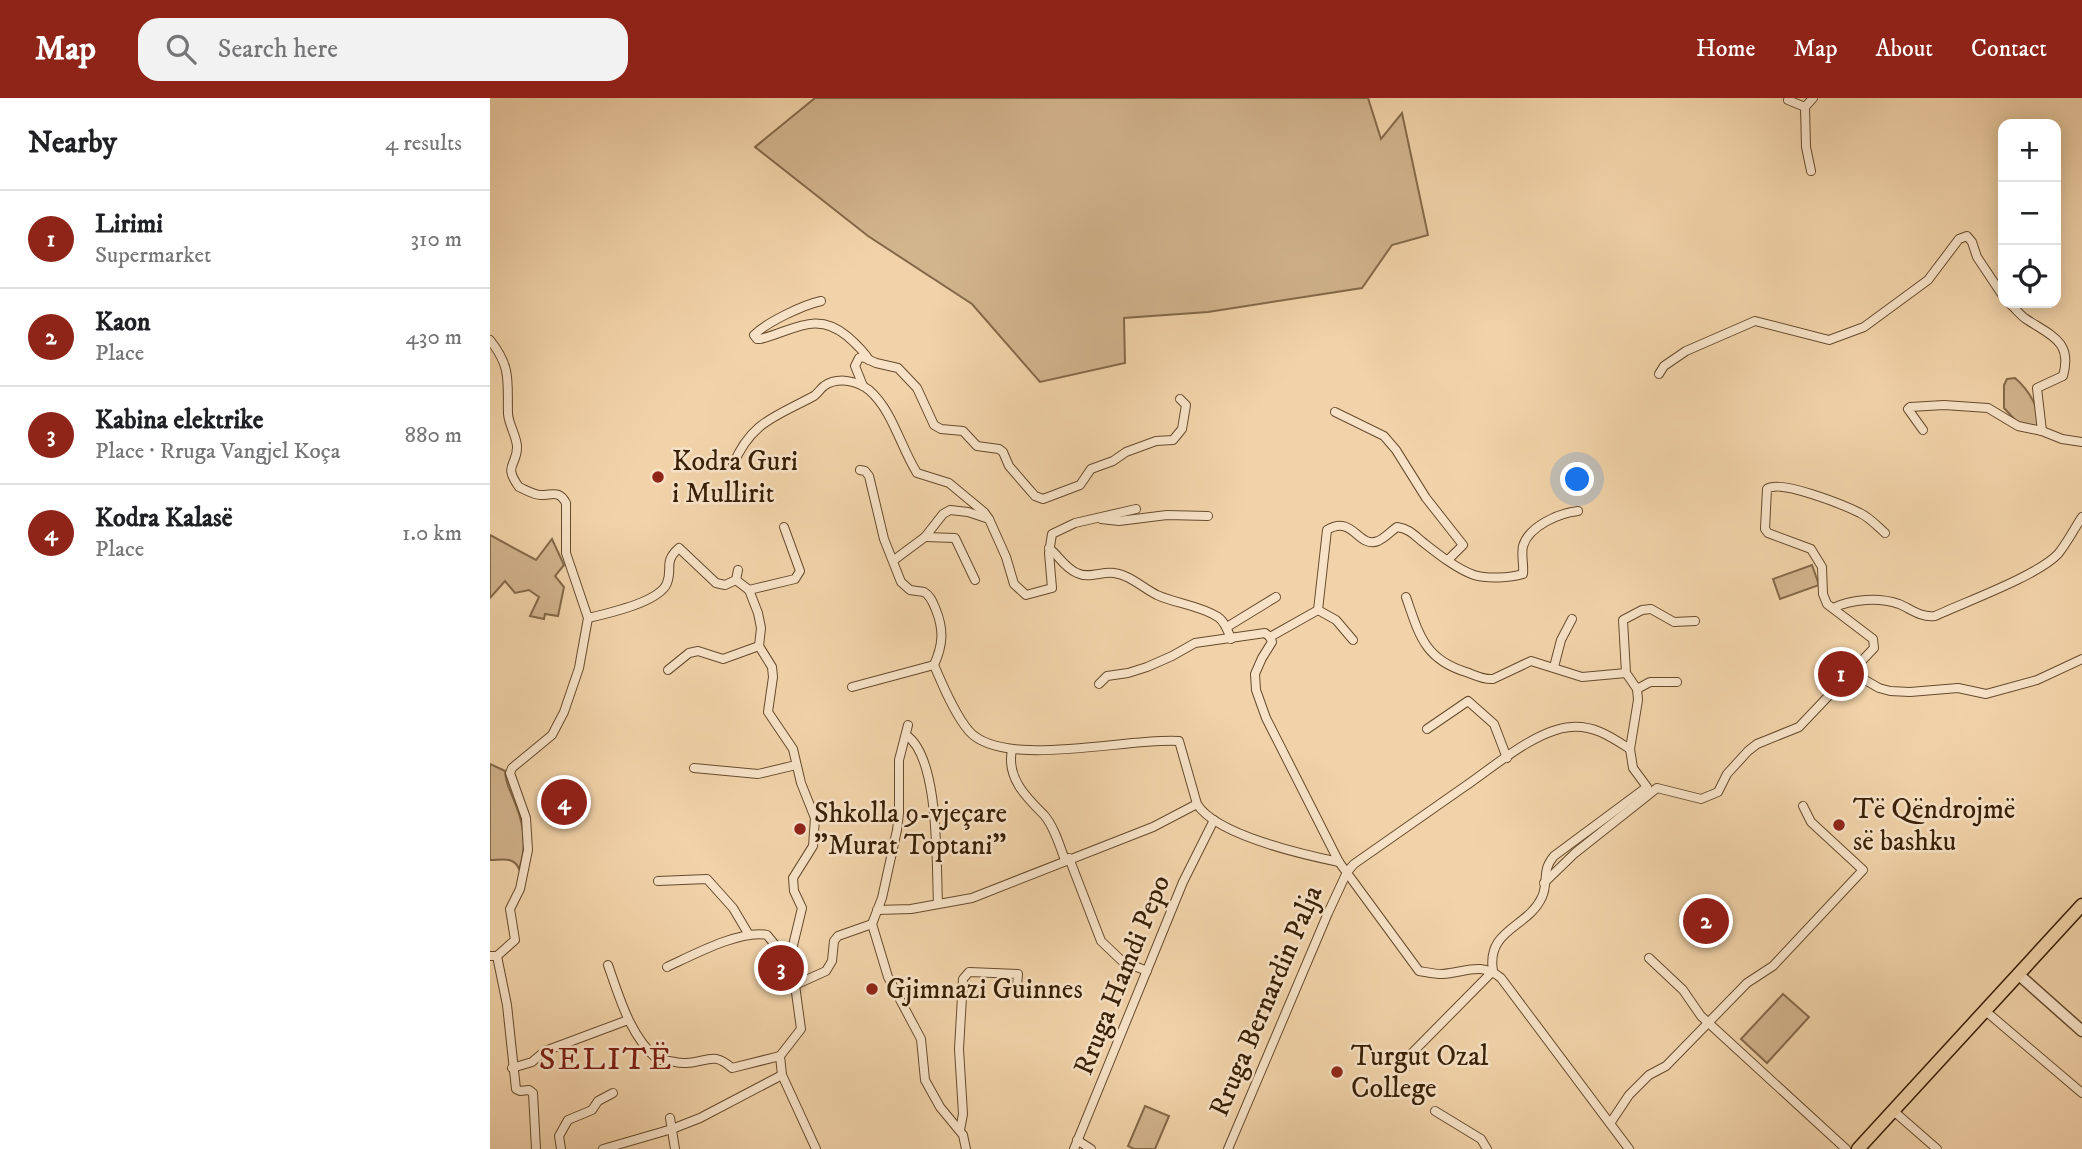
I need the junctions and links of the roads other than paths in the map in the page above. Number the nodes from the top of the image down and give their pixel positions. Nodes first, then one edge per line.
1 (1814, 98) edge
2 (1788, 100) dead end
3 (1805, 107) junction
4 (1811, 171) dead end
5 (1998, 288) edge
6 (821, 300) dead end
7 (2015, 308) edge
8 (490, 340) edge
9 (869, 360) junction
10 (1658, 374) dead end
11 (863, 386) junction
12 (1180, 399) dead end
13 (1335, 412) dead end
14 (1923, 430) dead end
15 (2042, 431) junction
16 (2082, 442) edge
17 (733, 465) dead end
18 (860, 470) dead end
19 (1136, 509) dead end
20 (1578, 511) dead end
21 (1208, 516) dead end
22 (2082, 517) edge
23 (989, 519) junction
24 (1098, 519) junction
25 (784, 527) dead end
26 (1885, 533) dead end
27 (925, 537) junction
28 (1049, 548) junction
29 (1447, 559) junction
30 (894, 560) junction
31 (738, 570) dead end
32 (736, 580) junction
33 (975, 580) dead end
34 (749, 590) junction
35 (1276, 597) dead end
36 (1406, 597) dead end
37 (1833, 608) junction
38 (1318, 610) junction
39 (588, 618) junction
40 (1572, 619) dead end
41 (1695, 621) dead end
42 (1227, 627) junction
43 (1270, 637) junction
44 (1231, 639) junction
45 (1353, 640) dead end
46 (759, 646) junction
47 (2082, 659) edge
48 (934, 664) junction
49 (1554, 667) junction
50 (668, 670) dead end
51 (1626, 673) junction
52 (1852, 673) junction
53 (1677, 682) dead end
54 (1099, 684) dead end
55 (852, 687) dead end
56 (1637, 689) junction
57 (908, 725) dead end
58 (1427, 729) dead end
59 (906, 735) junction
60 (1630, 749) junction
61 (1012, 750) junction
62 (1507, 758) junction
63 (796, 765) junction
64 (694, 768) dead end
65 (1197, 804) junction
66 (1803, 806) dead end
67 (1214, 820) junction
68 (1067, 859) junction
69 (1339, 862) junction
70 (1347, 872) junction
71 (658, 881) dead end
72 (1544, 883) junction
73 (938, 903) junction
74 (2082, 905) edge
75 (877, 910) junction
76 (2082, 914) edge
77 (872, 924) junction
78 (749, 935) junction
79 (494, 956) edge
80 (1649, 958) dead end
81 (789, 962) junction
82 (608, 965) dead end
83 (667, 967) dead end
84 (1147, 971) junction
85 (1493, 971) junction
86 (2020, 976) junction
87 (795, 985) junction
88 (1017, 986) dead end
89 (1989, 1014) junction
90 (628, 1020) junction
91 (1709, 1023) junction
92 (2082, 1031) edge
93 (1412, 1053) dead end
94 (780, 1056) junction
95 (512, 1068) junction
96 (782, 1075) junction
97 (612, 1093) dead end
98 (2082, 1093) edge
99 (1435, 1111) dead end
100 (1897, 1114) junction
101 (670, 1118) dead end
102 (1611, 1122) junction
103 (672, 1129) junction
104 (960, 1130) junction
105 (1076, 1145) edge
106 (536, 1149) edge
107 (561, 1149) edge
108 (603, 1149) edge
109 (675, 1149) edge
110 (816, 1149) edge
111 (966, 1149) edge
112 (1091, 1149) edge
113 (1228, 1149) edge
114 (1487, 1149) edge
115 (1629, 1149) edge
116 (1846, 1149) edge
117 (1858, 1149) edge
118 (1866, 1149) edge
119 (1937, 1149) edge

1 - 3 street
2 - 3 street
3 - 4 street
5 - 10 street
6 - 9 street
7 - 15 street
8 - 39 street
9 - 11 street
9 - 12 street
11 - 17 street
11 - 23 street
13 - 29 street
14 - 15 street
15 - 16 street
18 - 30 street
19 - 24 street
20 - 29 street
21 - 24 street
22 - 37 street
23 - 27 street
23 - 28 street
24 - 28 street
25 - 34 street
26 - 37 street
27 - 30 street
27 - 33 street
28 - 42 street
29 - 38 street
30 - 48 street
31 - 32 street
32 - 34 street
32 - 39 street
34 - 46 street
35 - 42 street
36 - 49 street
37 - 52 street
38 - 43 street
38 - 45 street
39 - 79 street
40 - 49 street
41 - 51 street
42 - 44 street
43 - 44 street
43 - 69 street
44 - 54 street
46 - 50 street
46 - 63 street
47 - 52 street
48 - 55 street
48 - 61 street
49 - 51 street
51 - 56 street
52 - 72 street
53 - 56 street
56 - 60 street
57 - 59 street
58 - 62 street
59 - 73 street
59 - 75 street
60 - 62 street
60 - 72 street
61 - 65 street
61 - 68 street
62 - 70 street
63 - 64 street
63 - 81 street
65 - 67 street
65 - 68 street
66 - 91 street
67 - 69 street
67 - 84 street, Rruga Hamdi Pepo
68 - 73 street
68 - 84 street
69 - 70 street
70 - 85 street
70 - 113 street, Rruga Bernardin Palja
71 - 78 street
72 - 85 street
73 - 75 street
74 - 86 main road
75 - 77 street
76 - 86 main road
77 - 87 street
77 - 104 street
78 - 81 street
78 - 83 street
79 - 95 street
80 - 91 street
81 - 87 street
82 - 90 street
84 - 105 street, Rruga Hamdi Pepo
85 - 93 street
85 - 102 street
86 - 89 main road
86 - 92 street
86 - 117 main road
87 - 94 street
88 - 104 street
89 - 98 street
89 - 100 main road
90 - 94 street
90 - 95 street
91 - 102 street
91 - 116 street
94 - 96 street
95 - 106 street
96 - 103 street
96 - 110 street
97 - 107 street
99 - 114 street
100 - 118 main road
100 - 119 street
101 - 103 street
102 - 115 street
103 - 108 street
103 - 109 street
104 - 111 street
105 - 112 street

